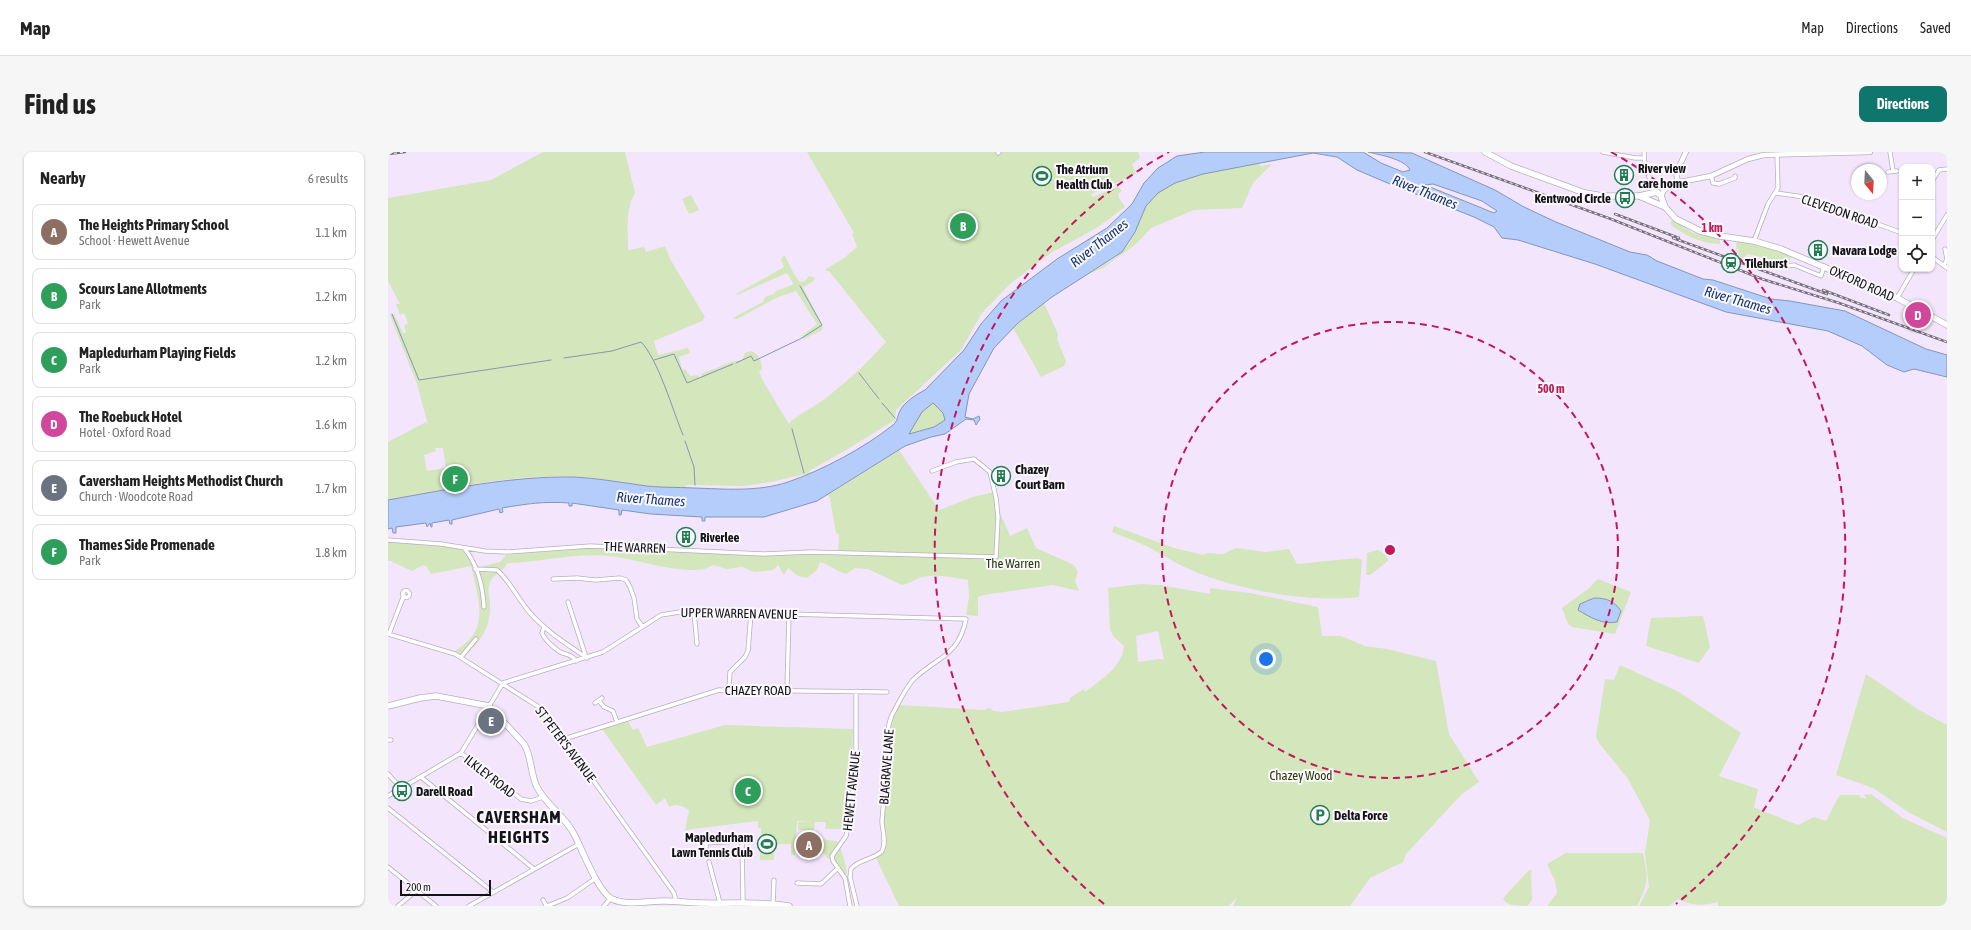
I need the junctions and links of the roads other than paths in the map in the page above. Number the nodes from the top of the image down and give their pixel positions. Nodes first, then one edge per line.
1 (1485, 152) edge
2 (1603, 152) edge
3 (1644, 152) edge
4 (1686, 152) edge
5 (1870, 152) edge
6 (1890, 152) edge
7 (1777, 155) junction
8 (1644, 158) junction
9 (1947, 169) edge
10 (1888, 172) dead end
11 (1711, 176) junction
12 (1734, 176) dead end
13 (1935, 176) edge
14 (1678, 182) junction
15 (1657, 194) junction
16 (1776, 194) junction
17 (1639, 196) junction
18 (1653, 202) junction
19 (1665, 207) junction
20 (1947, 215) edge
21 (1899, 232) edge
22 (1934, 236) edge
23 (1754, 241) junction
24 (1945, 249) dead end
25 (1935, 259) edge
26 (1824, 266) junction
27 (1781, 267) dead end
28 (1945, 267) edge
29 (1912, 272) edge
30 (1897, 298) junction
31 (1947, 325) edge
32 (932, 471) dead end
33 (388, 540) edge
34 (465, 549) junction
35 (475, 550) junction
36 (471, 557) junction
37 (475, 569) junction
38 (555, 578) dead end
39 (404, 595) dead end
40 (568, 602) dead end
41 (484, 607) dead end
42 (694, 612) junction
43 (751, 613) junction
44 (789, 614) junction
45 (966, 619) joint
46 (642, 626) junction
47 (544, 627) junction
48 (389, 634) edge
49 (476, 639) dead end
50 (697, 644) dead end
51 (461, 657) junction
52 (587, 658) junction
53 (576, 661) junction
54 (503, 683) junction
55 (729, 689) junction
56 (787, 689) junction
57 (856, 691) junction
58 (887, 692) dead end
59 (599, 701) dead end
60 (388, 706) edge
61 (489, 706) junction
62 (617, 722) junction
63 (564, 739) junction
64 (461, 753) junction
65 (388, 774) edge
66 (421, 777) junction
67 (401, 788) junction
68 (388, 796) edge
69 (543, 797) junction
70 (388, 808) edge
71 (579, 844) junction
72 (706, 848) dead end
73 (709, 862) dead end
74 (388, 867) edge
75 (838, 868) junction
76 (534, 869) junction
77 (850, 877) junction
78 (596, 878) junction
79 (845, 878) junction
80 (775, 881) dead end
81 (797, 883) dead end
82 (417, 890) junction
83 (493, 892) junction
84 (610, 899) junction
85 (543, 900) dead end
86 (676, 901) junction
87 (743, 902) junction
88 (558, 904) edge
89 (717, 904) edge
90 (773, 904) junction
91 (398, 906) edge
92 (436, 906) edge
93 (469, 906) edge
94 (547, 906) edge
95 (604, 906) edge
96 (789, 906) edge
97 (850, 906) edge
98 (857, 906) edge

1 - 17 main road, OXFORD ROAD
2 - 8 street
3 - 8 street
4 - 14 street
5 - 7 street
6 - 10 street
7 - 11 street
7 - 16 street
8 - 15 street
9 - 13 street
11 - 12 street
11 - 14 street
14 - 15 street
15 - 17 main road, OXFORD ROAD
15 - 18 main road
15 - 18 main road
15 - 19 main road, OXFORD ROAD
16 - 21 street, CLEVEDON ROAD
16 - 23 street
17 - 18 main road, OXFORD ROAD
18 - 19 main road, OXFORD ROAD
19 - 23 main road, OXFORD ROAD
20 - 22 street
23 - 26 main road, OXFORD ROAD
24 - 28 street
25 - 28 street
26 - 27 street
26 - 30 main road, OXFORD ROAD
29 - 30 street
30 - 31 main road, OXFORD ROAD
32 - 35 street, THE WARREN
33 - 34 street, THE WARREN
34 - 35 street, THE WARREN
34 - 36 street
35 - 36 street
36 - 37 street
37 - 41 street
37 - 47 street
38 - 46 street
39 - 48 street
40 - 52 street
42 - 43 street, UPPER WARREN AVENUE
42 - 46 street, UPPER WARREN AVENUE
42 - 50 street
43 - 44 street, UPPER WARREN AVENUE
43 - 55 street
44 - 45 street, UPPER WARREN AVENUE
44 - 56 street
45 - 77 street, BLAGRAVE LANE
46 - 52 street, UPPER WARREN AVENUE
47 - 52 street
47 - 53 street
48 - 51 street, ST PETER'S AVENUE
49 - 51 street
51 - 54 street, ST PETER'S AVENUE
52 - 53 street, UPPER WARREN AVENUE
53 - 54 street, UPPER WARREN AVENUE
54 - 61 street
54 - 63 street, ST PETER'S AVENUE
55 - 56 street, CHAZEY ROAD
55 - 62 street, CHAZEY ROAD
56 - 57 street, CHAZEY ROAD
57 - 58 street, CHAZEY ROAD
57 - 75 street, HEWETT AVENUE
59 - 62 street
60 - 61 main road
61 - 64 street
61 - 69 main road
62 - 63 street, CHAZEY ROAD
63 - 86 street, ST PETER'S AVENUE
64 - 66 street
64 - 69 street, ILKLEY ROAD
65 - 67 street
66 - 67 street
66 - 76 street
67 - 68 street
69 - 71 main road
70 - 83 street
71 - 76 street
71 - 78 main road
72 - 87 street
73 - 89 street
74 - 82 street
75 - 79 street, HEWETT AVENUE
75 - 81 street
76 - 83 street
77 - 79 street
77 - 98 street
78 - 84 main road
78 - 88 street
79 - 97 street, HEWETT AVENUE
80 - 90 street
82 - 91 street
82 - 92 street
83 - 93 street
84 - 86 main road
84 - 95 street
85 - 94 street
86 - 89 main road
87 - 89 main road
87 - 90 main road
88 - 94 street
90 - 96 main road

